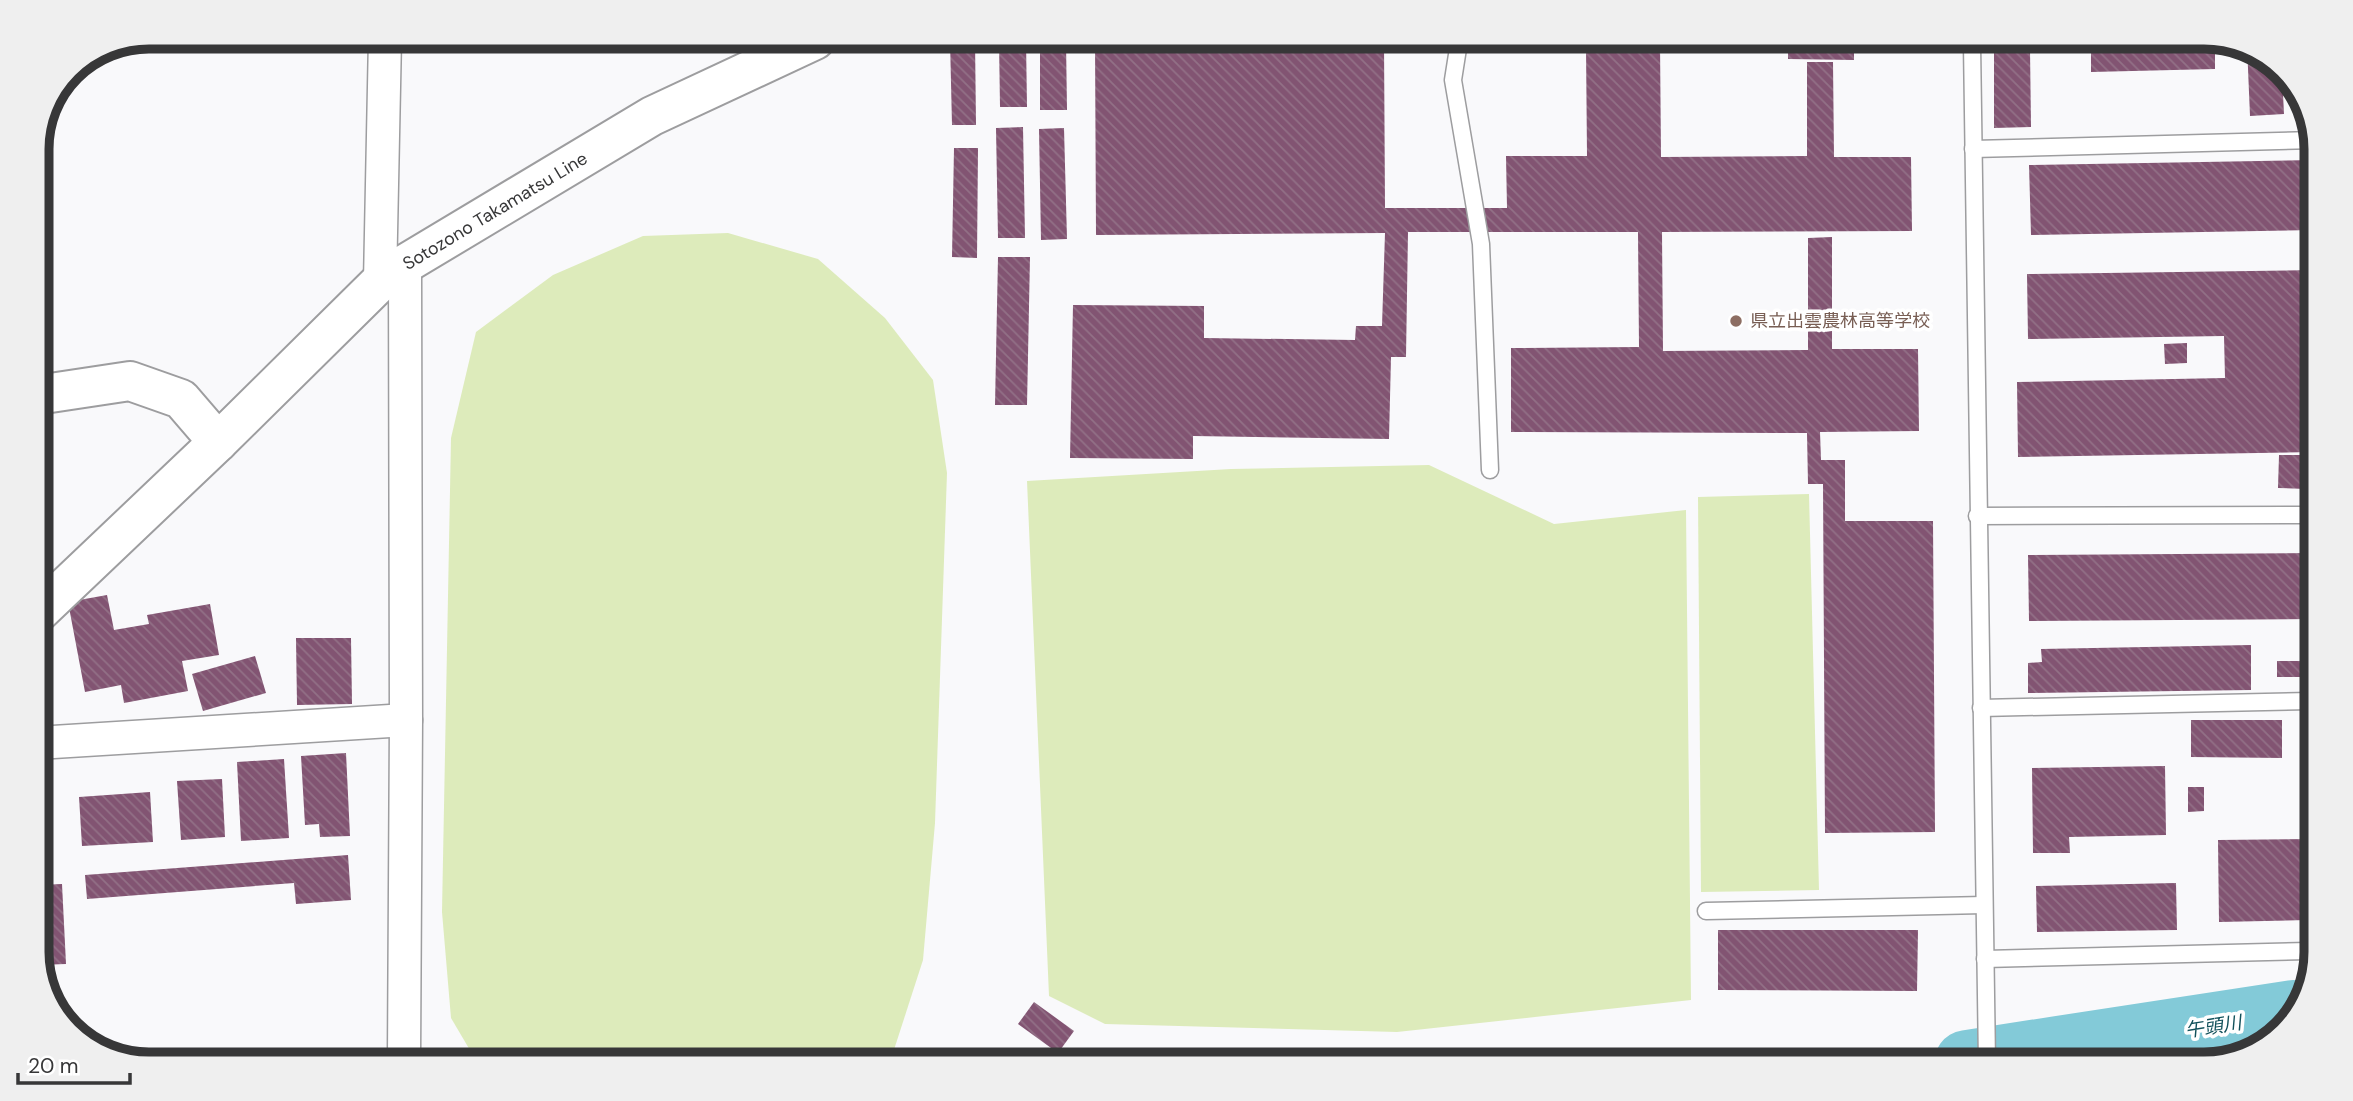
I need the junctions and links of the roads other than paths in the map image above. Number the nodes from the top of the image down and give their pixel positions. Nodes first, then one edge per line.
1 (385, 49) edge
2 (796, 49) edge
3 (1458, 49) edge
4 (1972, 49) edge
5 (2304, 140) edge
6 (1973, 149) junction
7 (392, 273) junction
8 (49, 393) edge
9 (218, 442) junction
10 (1490, 470) dead end
11 (2304, 515) edge
12 (1977, 516) junction
13 (49, 603) edge
14 (2304, 701) edge
15 (1981, 708) junction
16 (407, 720) junction
17 (49, 742) edge
18 (1984, 905) junction
19 (1706, 911) dead end
20 (2304, 951) edge
21 (1985, 959) junction
22 (404, 1052) edge
23 (1987, 1052) edge

1 - 7 street
2 - 7 main road, Sotozono Takamatsu Line
3 - 10 lane
4 - 6 lane
5 - 6 lane
6 - 12 lane
7 - 9 main road, Sotozono Takamatsu Line
7 - 16 street
8 - 9 main road
9 - 13 main road, Sotozono Takamatsu Line
11 - 12 lane
12 - 15 lane
14 - 15 lane
15 - 18 lane
16 - 17 street
16 - 22 street
18 - 19 lane
18 - 21 lane
20 - 21 lane
21 - 23 lane

